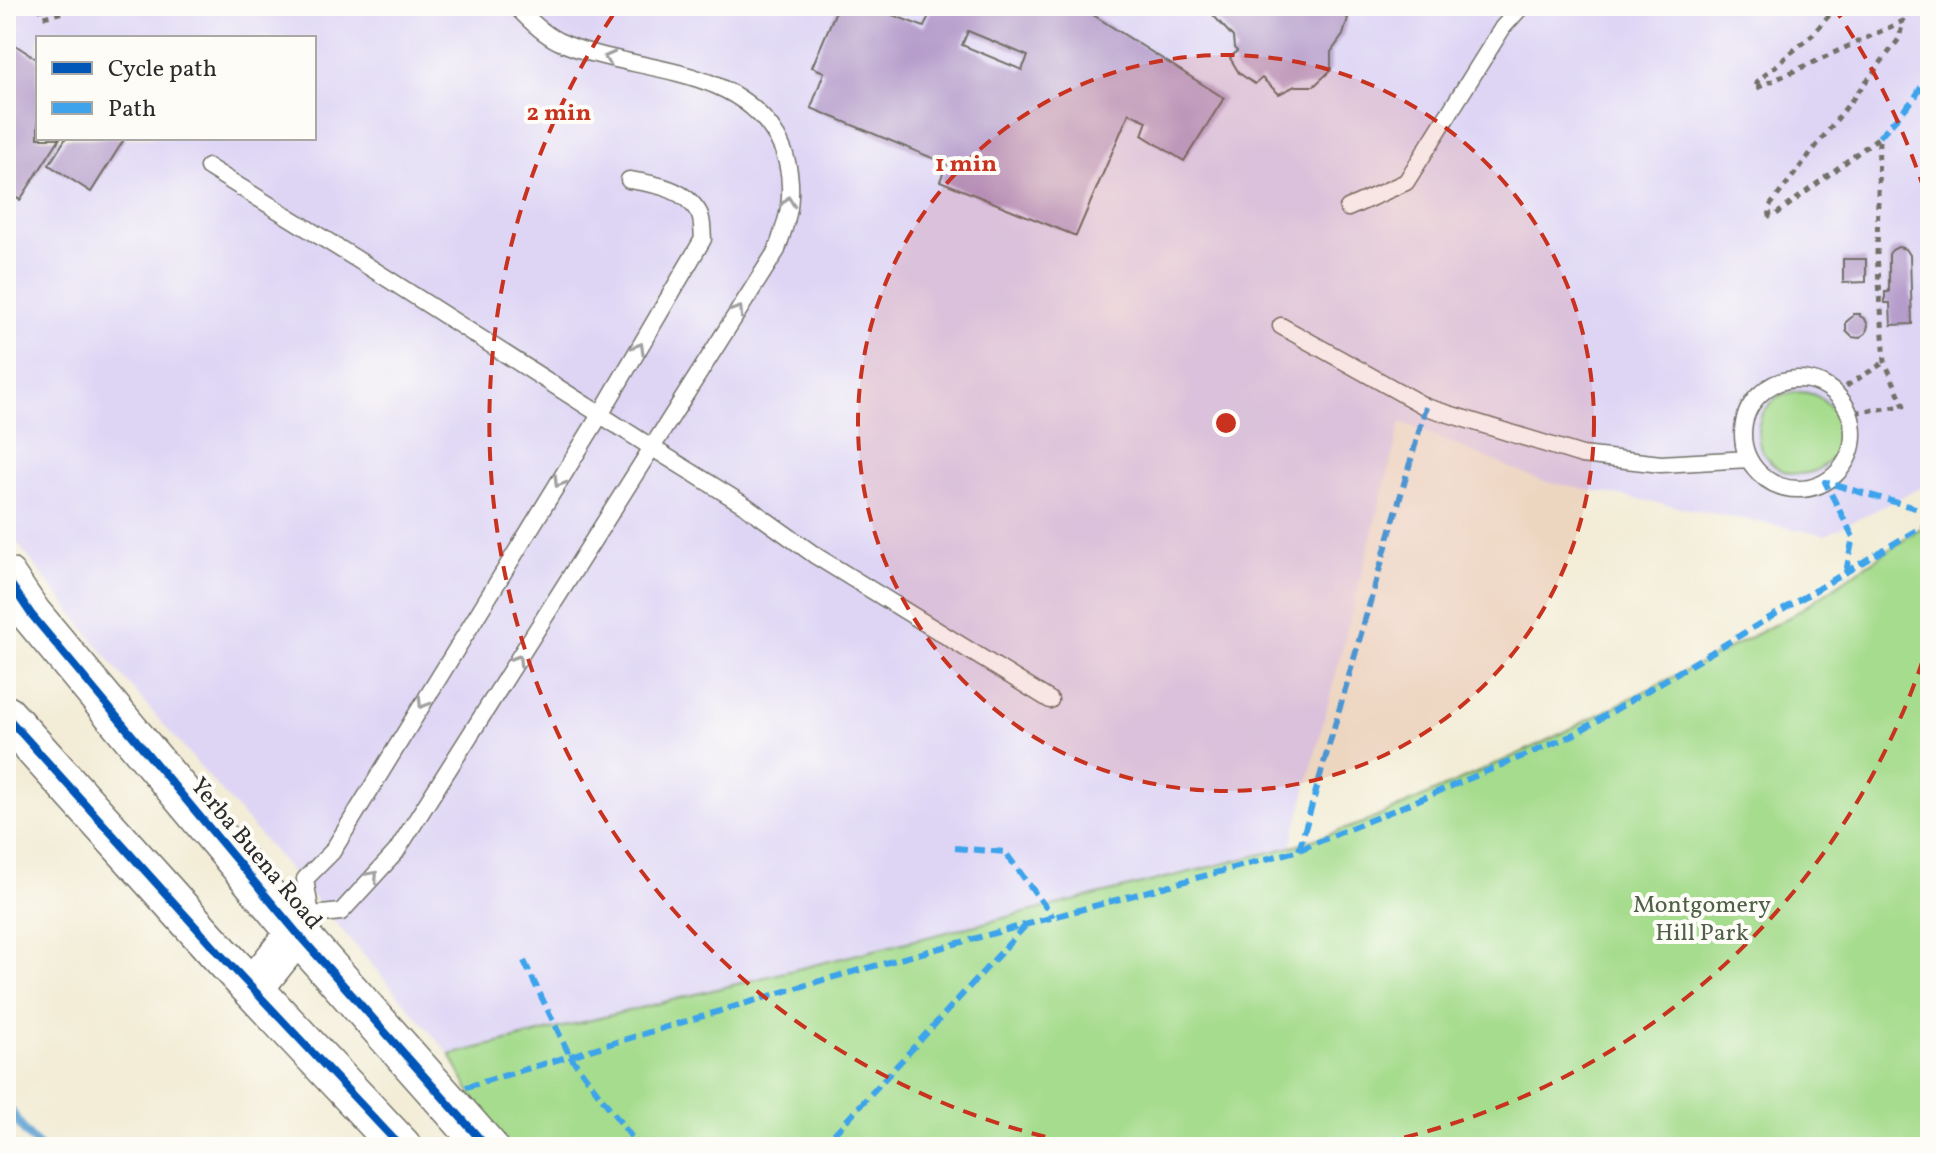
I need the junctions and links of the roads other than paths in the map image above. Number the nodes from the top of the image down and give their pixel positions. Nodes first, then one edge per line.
1 (516, 6) edge
2 (1522, 6) edge
3 (208, 167) dead end
4 (629, 180) dead end
5 (1348, 208) dead end
6 (1281, 326) dead end
7 (600, 415) junction
8 (651, 447) junction
9 (1749, 459) junction
10 (6, 577) edge
11 (1050, 700) dead end
12 (6, 716) edge
13 (304, 924) junction
14 (253, 988) junction
15 (401, 1147) edge
16 (487, 1147) edge

8 -> 1 lane
2 - 5 lane
3 - 7 lane
7 -> 4 lane
6 - 9 lane
7 - 8 lane
7 -> 13 lane
8 - 11 lane
13 -> 8 lane
9 - 9 lane
10 - 13 street, Yerba Buena Road
12 - 14 street
13 - 14 street
13 - 16 street, Yerba Buena Road
14 - 15 street

